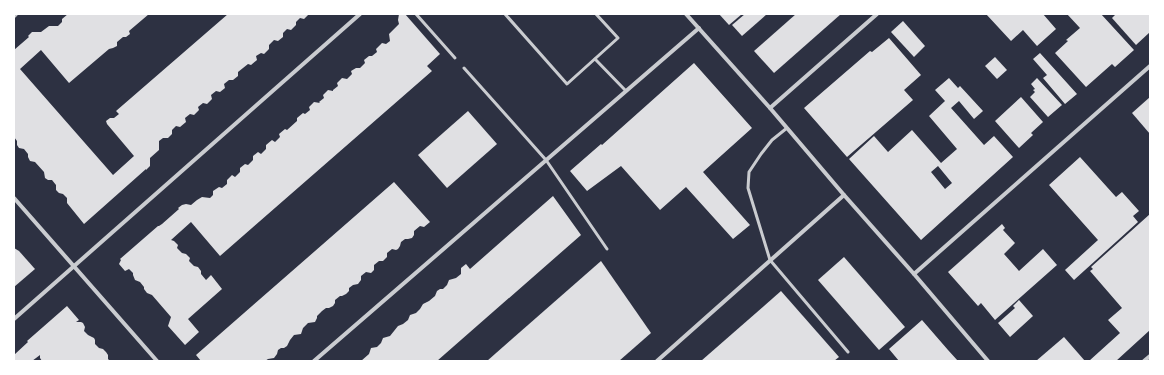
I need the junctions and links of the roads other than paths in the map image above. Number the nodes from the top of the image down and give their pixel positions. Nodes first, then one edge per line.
1 (360, 14) edge
2 (416, 14) edge
3 (505, 14) edge
4 (596, 14) edge
5 (686, 14) edge
6 (877, 14) edge
7 (699, 28) junction
8 (455, 58) dead end
9 (595, 59) junction
10 (1150, 66) edge
11 (464, 68) dead end
12 (626, 91) junction
13 (770, 108) junction
14 (787, 128) junction
15 (546, 160) junction
16 (844, 195) junction
17 (14, 198) edge
18 (607, 249) dead end
19 (770, 260) junction
20 (74, 266) junction
21 (914, 274) junction
22 (14, 319) edge
23 (848, 352) dead end
24 (1150, 356) edge
25 (157, 361) edge
26 (314, 361) edge
27 (657, 361) edge
28 (988, 361) edge
29 (1144, 361) edge

1 - 20 street
2 - 8 lane
3 - 9 lane
4 - 9 lane
5 - 7 street
6 - 13 street
7 - 12 street
7 - 13 street
9 - 12 lane
10 - 21 street
11 - 15 lane
12 - 15 street
13 - 14 street
14 - 16 street
14 - 19 lane
15 - 18 lane
15 - 26 street
16 - 19 street
16 - 21 street
17 - 20 street
19 - 23 lane
19 - 27 street
20 - 22 street
20 - 25 street
21 - 28 street
24 - 29 street

